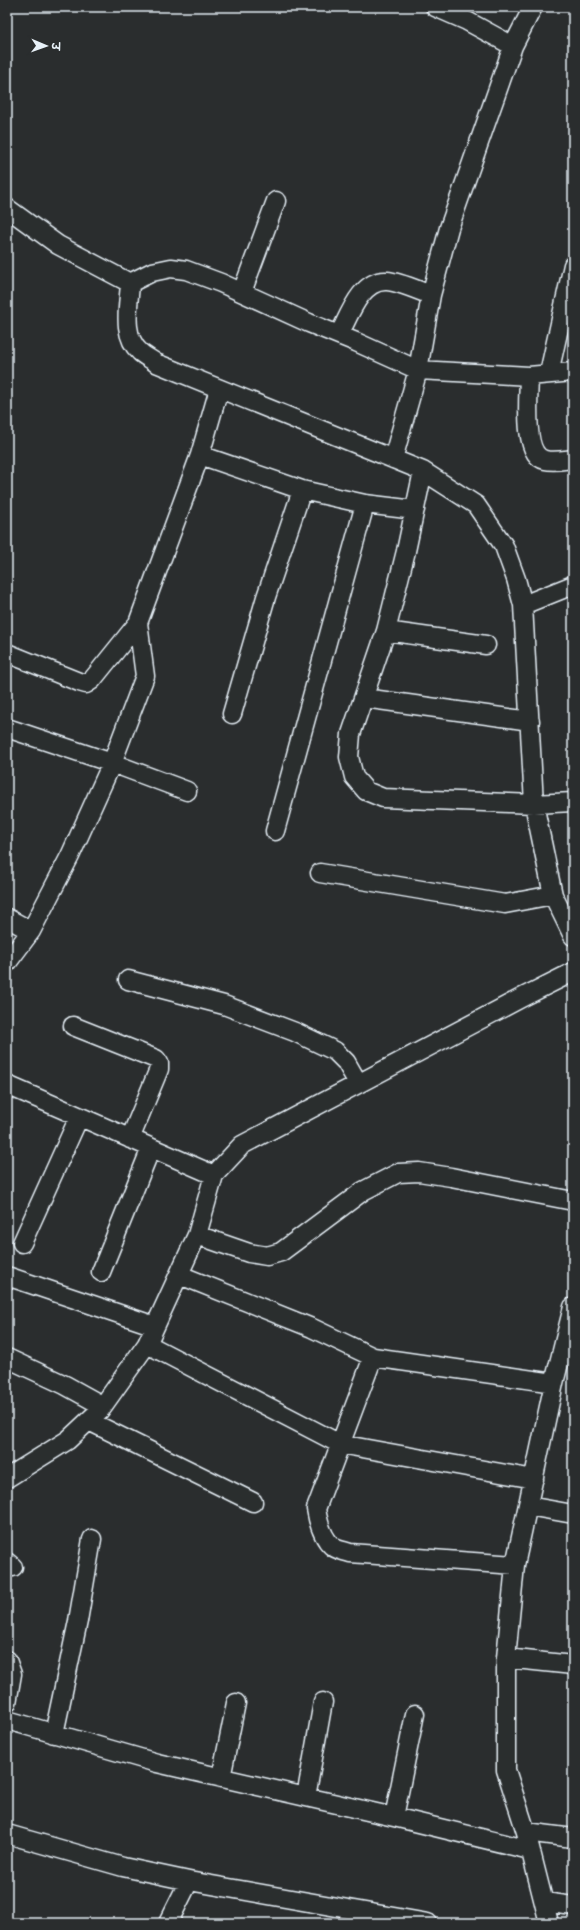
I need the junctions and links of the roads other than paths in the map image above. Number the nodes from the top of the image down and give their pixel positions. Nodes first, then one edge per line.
1 (435, 7) edge
2 (533, 7) edge
3 (513, 46) junction
4 (276, 201) dead end
5 (7, 208) edge
6 (573, 265) edge
7 (130, 283) junction
8 (242, 292) junction
9 (431, 295) junction
10 (339, 335) junction
11 (418, 370) junction
12 (573, 372) edge
13 (549, 373) junction
14 (529, 376) junction
15 (219, 389) junction
16 (200, 455) junction
17 (393, 459) junction
18 (573, 459) edge
19 (423, 471) junction
20 (302, 490) junction
21 (365, 504) junction
22 (415, 510) junction
23 (573, 584) edge
24 (523, 605) junction
25 (138, 623) junction
26 (386, 630) junction
27 (486, 645) dead end
28 (7, 653) edge
29 (364, 698) junction
30 (232, 714) dead end
31 (530, 721) junction
32 (7, 728) edge
33 (112, 763) junction
34 (187, 791) dead end
35 (573, 802) edge
36 (534, 804) junction
37 (275, 831) dead end
38 (320, 873) dead end
39 (552, 895) junction
40 (7, 918) edge
41 (31, 931) junction
42 (573, 936) edge
43 (7, 963) edge
44 (573, 972) edge
45 (128, 980) dead end
46 (73, 1026) dead end
47 (358, 1083) junction
48 (7, 1084) edge
49 (79, 1117) junction
50 (130, 1140) junction
51 (151, 1148) junction
52 (214, 1175) junction
53 (573, 1200) edge
54 (197, 1235) junction
55 (22, 1242) dead end
56 (101, 1272) dead end
57 (180, 1275) junction
58 (7, 1276) edge
59 (573, 1307) edge
60 (155, 1326) junction
61 (147, 1344) junction
62 (373, 1357) junction
63 (7, 1358) edge
64 (562, 1373) edge
65 (103, 1406) junction
66 (88, 1421) junction
67 (340, 1444) junction
68 (7, 1478) edge
69 (534, 1480) junction
70 (253, 1502) dead end
71 (528, 1506) junction
72 (573, 1514) edge
73 (92, 1539) dead end
74 (515, 1565) junction
75 (506, 1658) junction
76 (7, 1660) edge
77 (573, 1665) edge
78 (324, 1702) dead end
79 (236, 1703) dead end
80 (7, 1704) edge
81 (416, 1714) dead end
82 (7, 1720) edge
83 (54, 1734) junction
84 (221, 1778) junction
85 (306, 1797) junction
86 (394, 1817) junction
87 (526, 1832) junction
88 (7, 1834) edge
89 (573, 1838) edge
90 (530, 1850) junction
91 (189, 1881) junction
92 (544, 1902) junction
93 (573, 1906) edge
94 (360, 1917) edge
95 (168, 1923) edge
96 (428, 1923) edge
97 (549, 1923) edge

1 - 3 street
2 - 3 street
3 - 9 street
4 - 8 street
5 - 7 street
6 - 13 street
7 - 8 street
7 - 15 street
8 - 10 street
9 - 10 street
9 - 11 street
10 - 11 street
11 - 14 street
11 - 17 street
12 - 13 street
13 - 14 street
14 - 18 street
15 - 16 street
15 - 17 street
16 - 20 street
16 - 25 street
17 - 19 street
19 - 22 street
19 - 24 street
20 - 21 street
20 - 30 street
21 - 22 street
21 - 37 street
22 - 26 street
23 - 24 street
24 - 31 street
25 - 28 street
25 - 33 street
26 - 27 street
26 - 29 street
29 - 31 street
29 - 36 street
31 - 36 street
32 - 33 street
33 - 34 street
33 - 41 street
35 - 36 street
36 - 39 street
38 - 39 street
39 - 42 street
40 - 41 street
41 - 43 street
44 - 47 street
45 - 47 street
46 - 50 street
47 - 52 street
48 - 49 street
49 - 50 street
49 - 55 street
50 - 51 street
51 - 52 street
51 - 56 street
52 - 54 street
53 - 54 street
54 - 57 street
57 - 60 street
57 - 62 street
58 - 60 street
59 - 64 street
60 - 61 street
61 - 65 street
61 - 67 street
62 - 64 street
62 - 67 street
63 - 65 street
64 - 69 street
65 - 66 street
66 - 68 street
66 - 70 street
67 - 69 street
67 - 74 street
69 - 71 street
71 - 72 street
71 - 74 street
73 - 83 street
74 - 75 street
75 - 77 street
75 - 87 street
76 - 80 street
78 - 85 street
79 - 84 street
81 - 86 street
82 - 83 street
83 - 84 street
84 - 85 street
85 - 86 street
86 - 90 street
87 - 89 street
87 - 90 street
88 - 91 street
90 - 92 street
91 - 94 street
91 - 95 street
92 - 93 street
92 - 97 street
94 - 96 street

